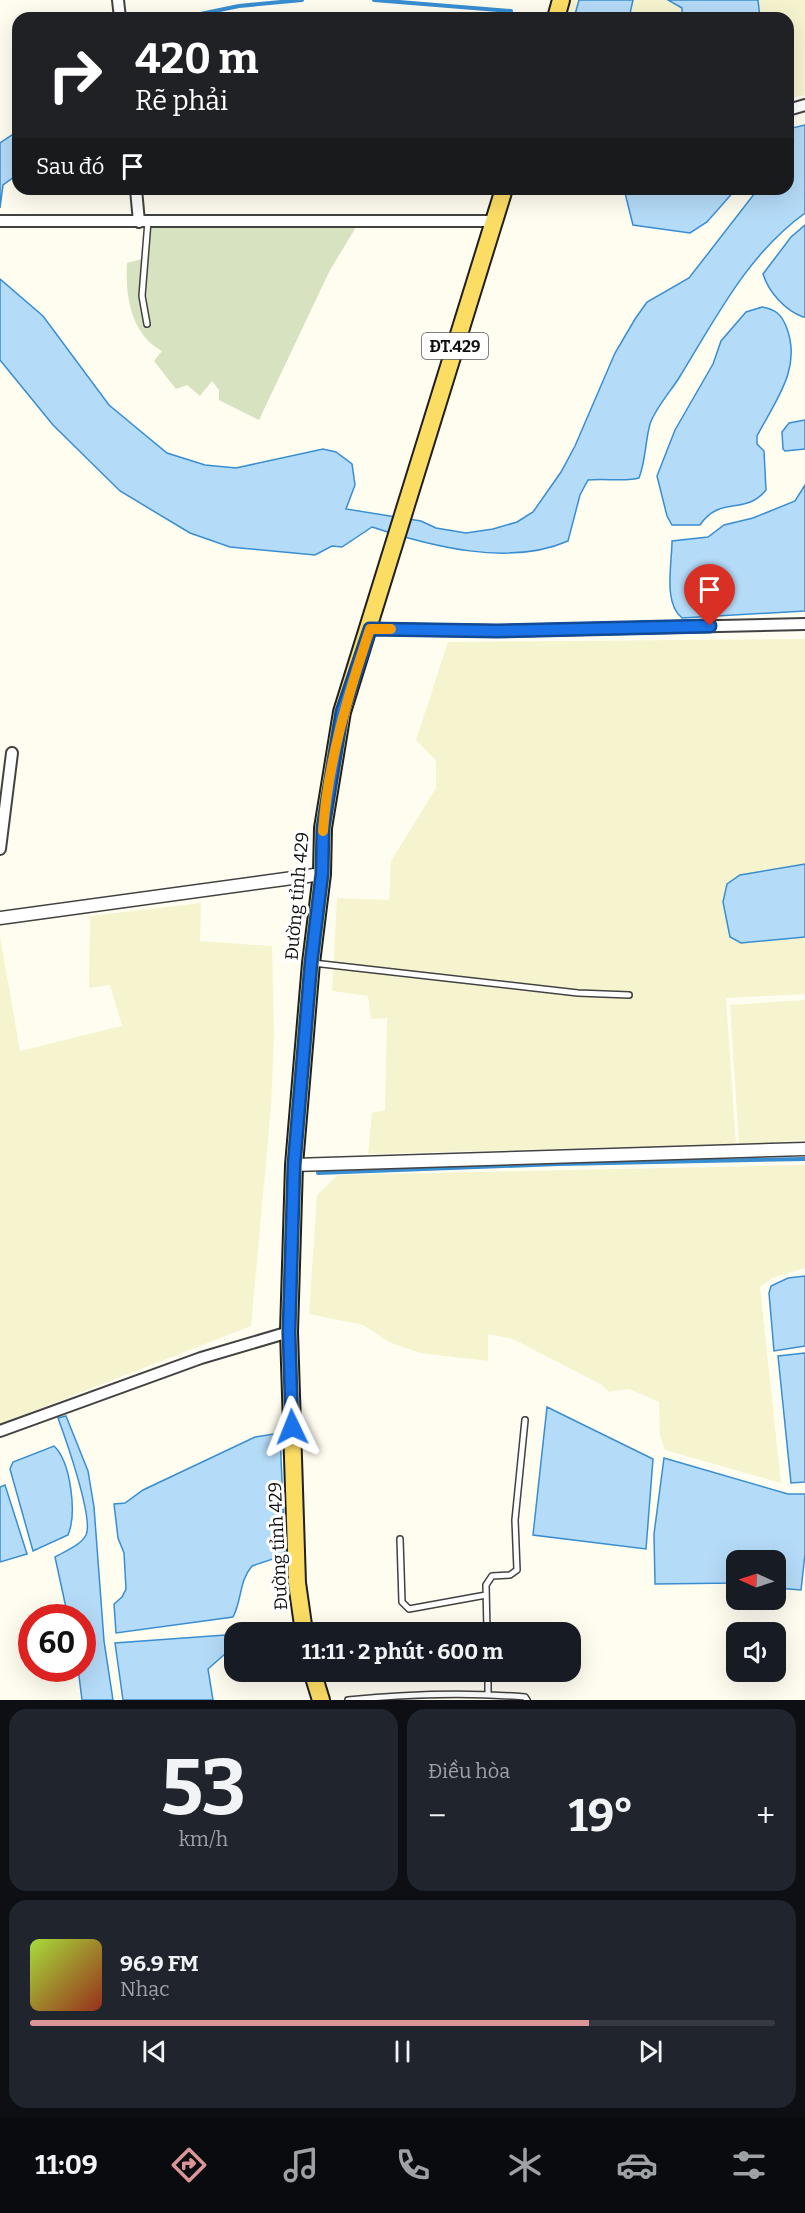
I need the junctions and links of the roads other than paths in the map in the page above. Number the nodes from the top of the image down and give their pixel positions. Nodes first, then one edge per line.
1 (138, 195) edge
2 (502, 195) edge
3 (0, 221) edge
4 (144, 221) junction
5 (495, 221) junction
6 (147, 324) dead end
7 (805, 624) edge
8 (370, 629) junction
9 (12, 753) dead end
10 (0, 849) edge
11 (322, 874) junction
12 (0, 918) edge
13 (311, 963) junction
14 (630, 995) dead end
15 (805, 1149) edge
16 (294, 1165) junction
17 (289, 1332) junction
18 (525, 1420) dead end
19 (0, 1431) edge
20 (400, 1539) dead end
21 (486, 1595) junction
22 (303, 1622) edge
23 (487, 1622) edge
24 (315, 1682) edge
25 (488, 1682) edge
26 (488, 1694) junction
27 (321, 1700) edge
28 (348, 1700) edge
29 (527, 1700) edge

1 - 4 street
2 - 5 main road, Đường tỉnh 429 / ĐT.429
3 - 4 street
4 - 5 street
4 - 6 lane
5 - 8 main road, Đường tỉnh 429 / ĐT.429
7 - 8 street
8 - 11 main road, Đường tỉnh 429 / ĐT.429
9 - 10 street
11 - 12 street
11 - 13 main road, Đường tỉnh 429 / ĐT.429
13 - 14 lane
13 - 16 main road, Đường tỉnh 429 / ĐT.429
15 - 16 street
16 - 17 main road, Đường tỉnh 429 / ĐT.429
17 - 19 street
17 - 22 main road, Đường tỉnh 429 / ĐT.429
18 - 21 lane
20 - 21 lane
21 - 23 lane
24 - 27 main road
25 - 26 lane
26 - 28 lane
26 - 29 lane

